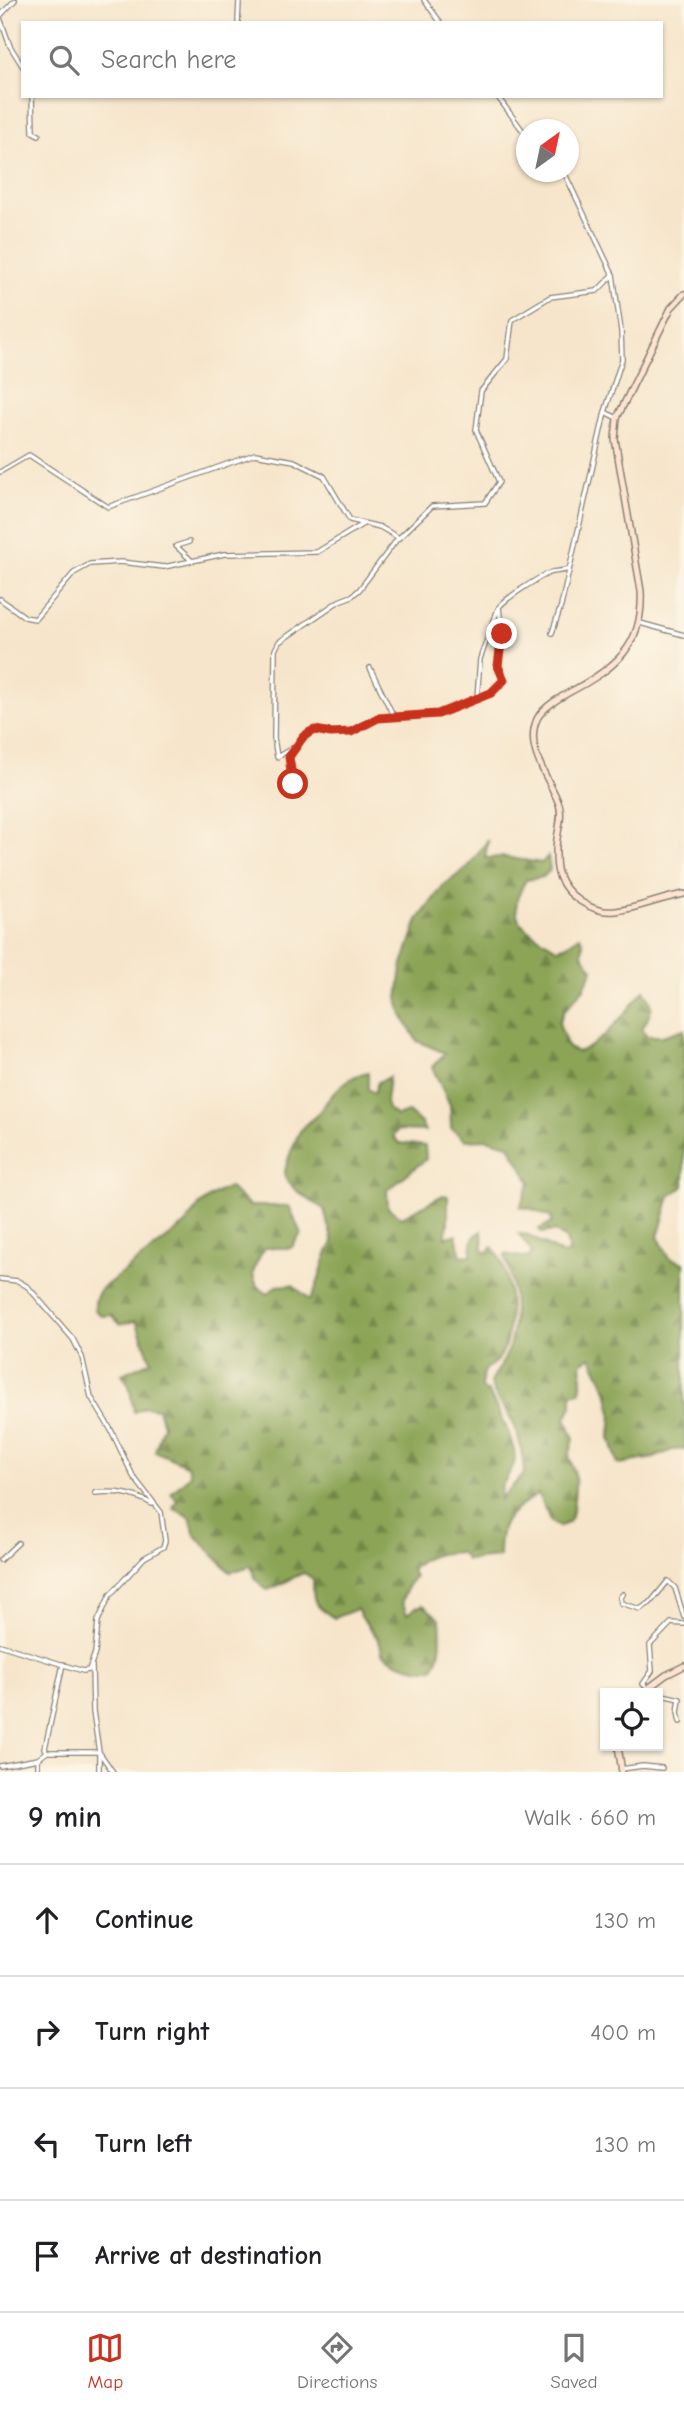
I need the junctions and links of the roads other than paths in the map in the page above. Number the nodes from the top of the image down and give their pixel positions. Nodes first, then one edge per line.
1 (15, 0) edge
2 (239, 0) edge
3 (424, 0) edge
4 (0, 17) edge
5 (238, 21) edge
6 (440, 21) edge
7 (21, 65) edge
8 (32, 98) edge
9 (498, 98) edge
10 (516, 123) edge
11 (39, 135) dead end
12 (569, 182) edge
13 (613, 275) junction
14 (684, 294) edge
15 (605, 412) junction
16 (617, 418) junction
17 (0, 472) edge
18 (364, 524) junction
19 (399, 538) junction
20 (189, 542) dead end
21 (192, 561) junction
22 (569, 569) junction
23 (0, 599) edge
24 (499, 607) junction
25 (640, 623) junction
26 (552, 633) dead end
27 (684, 635) edge
28 (370, 668) dead end
29 (477, 690) junction
30 (477, 698) junction
31 (471, 699) junction
32 (394, 717) junction
33 (296, 746) junction
34 (297, 796) dead end
35 (684, 894) edge
36 (0, 1279) edge
37 (141, 1489) junction
38 (95, 1493) dead end
39 (139, 1496) junction
40 (154, 1505) junction
41 (18, 1543) dead end
42 (0, 1551) edge
43 (5, 1556) junction
44 (0, 1560) edge
45 (623, 1594) dead end
46 (684, 1618) edge
47 (684, 1624) edge
48 (0, 1645) edge
49 (63, 1664) junction
50 (92, 1666) junction
51 (684, 1666) edge
52 (644, 1688) edge
53 (650, 1688) edge
54 (663, 1695) edge
55 (680, 1722) dead end
56 (619, 1751) edge
57 (47, 1752) junction
58 (99, 1752) junction
59 (38, 1759) junction
60 (0, 1766) edge
61 (662, 1768) dead end
62 (622, 1770) edge
63 (38, 1772) edge
64 (99, 1772) edge
65 (113, 1772) edge

1 - 4 street
2 - 5 street
3 - 6 street
4 - 7 street
8 - 11 street
9 - 10 street
12 - 13 street
13 - 15 street
13 - 19 street
14 - 16 main road
15 - 16 street
15 - 22 street
16 - 25 main road
17 - 18 street
18 - 19 street
18 - 21 street
19 - 33 street
20 - 21 street
21 - 23 street
22 - 24 street
22 - 26 street
24 - 29 street
24 - 30 street
25 - 27 street
25 - 35 main road
28 - 32 street
29 - 30 street
29 - 31 street
30 - 31 street
31 - 32 street
32 - 33 street
33 - 34 street
36 - 37 street
37 - 39 street
37 - 40 street
38 - 39 street
39 - 40 street
40 - 50 street
41 - 43 street
42 - 43 street
43 - 44 street
45 - 46 street
47 - 52 street
48 - 49 street
49 - 50 street
49 - 57 street
50 - 58 street
51 - 53 main road
54 - 55 street
56 - 62 main road
57 - 58 street
57 - 59 street
58 - 64 street
58 - 65 street
59 - 60 street
59 - 63 street
61 - 62 street

